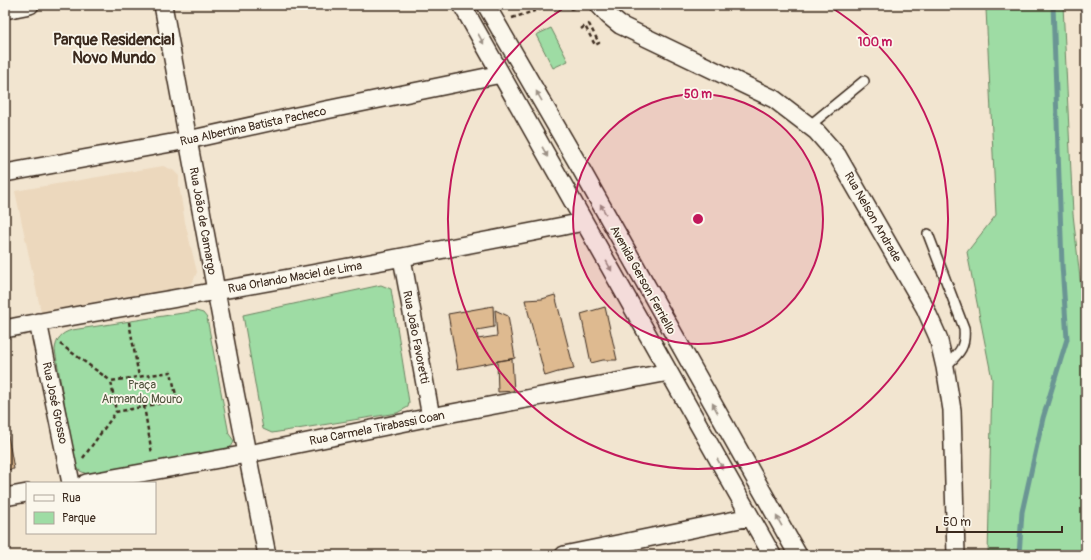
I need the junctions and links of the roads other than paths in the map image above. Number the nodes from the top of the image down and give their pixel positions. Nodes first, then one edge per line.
1 (30, 5) edge
2 (164, 5) edge
3 (462, 5) edge
4 (486, 5) edge
5 (603, 9) edge
6 (5, 10) edge
7 (501, 74) junction
8 (864, 80) dead end
9 (809, 126) junction
10 (188, 140) junction
11 (5, 173) edge
12 (584, 222) junction
13 (928, 234) dead end
14 (402, 258) junction
15 (216, 292) junction
16 (39, 326) junction
17 (5, 329) edge
18 (945, 367) junction
19 (669, 372) junction
20 (431, 417) junction
21 (247, 454) junction
22 (71, 480) edge
23 (91, 482) edge
24 (26, 493) edge
25 (5, 497) edge
26 (750, 517) junction
27 (267, 555) edge
28 (564, 555) edge
29 (772, 555) edge
30 (798, 555) edge
31 (956, 555) edge

1 - 6 street
2 - 10 street, Rua João de Camargo
3 -> 7 street, Avenida Gerson Ferriello
30 -> 4 street, Avenida Gerson Ferriello
5 - 9 street, Rua Nelson Andrade
7 - 10 street, Rua Albertina Batista Pacheco
7 -> 12 street, Avenida Gerson Ferriello
8 - 9 lane
9 - 18 street, Rua Nelson Andrade
10 - 11 street, Rua Albertina Batista Pacheco
10 - 15 street, Rua João de Camargo
12 - 14 street, Rua Orlando Maciel de Lima
12 -> 19 street, Avenida Gerson Ferriello
13 - 18 lane
14 - 15 street, Rua Orlando Maciel de Lima
14 - 20 street, Rua João Favoretti
15 - 16 street, Rua Orlando Maciel de Lima
15 - 21 street, Rua João de Camargo
16 - 17 street, Rua Orlando Maciel de Lima
16 - 22 street, Rua José Grosso
18 - 31 street, Rua Nelson Andrade
19 - 20 street, Rua Carmela Tirabassi Coan
19 -> 26 street, Avenida Gerson Ferriello
20 - 21 street, Rua Carmela Tirabassi Coan
21 - 23 street, Rua Carmela Tirabassi Coan
21 - 27 street, Rua João de Camargo
24 - 25 street
26 - 28 street
26 - 29 street, Avenida Gerson Ferriello

